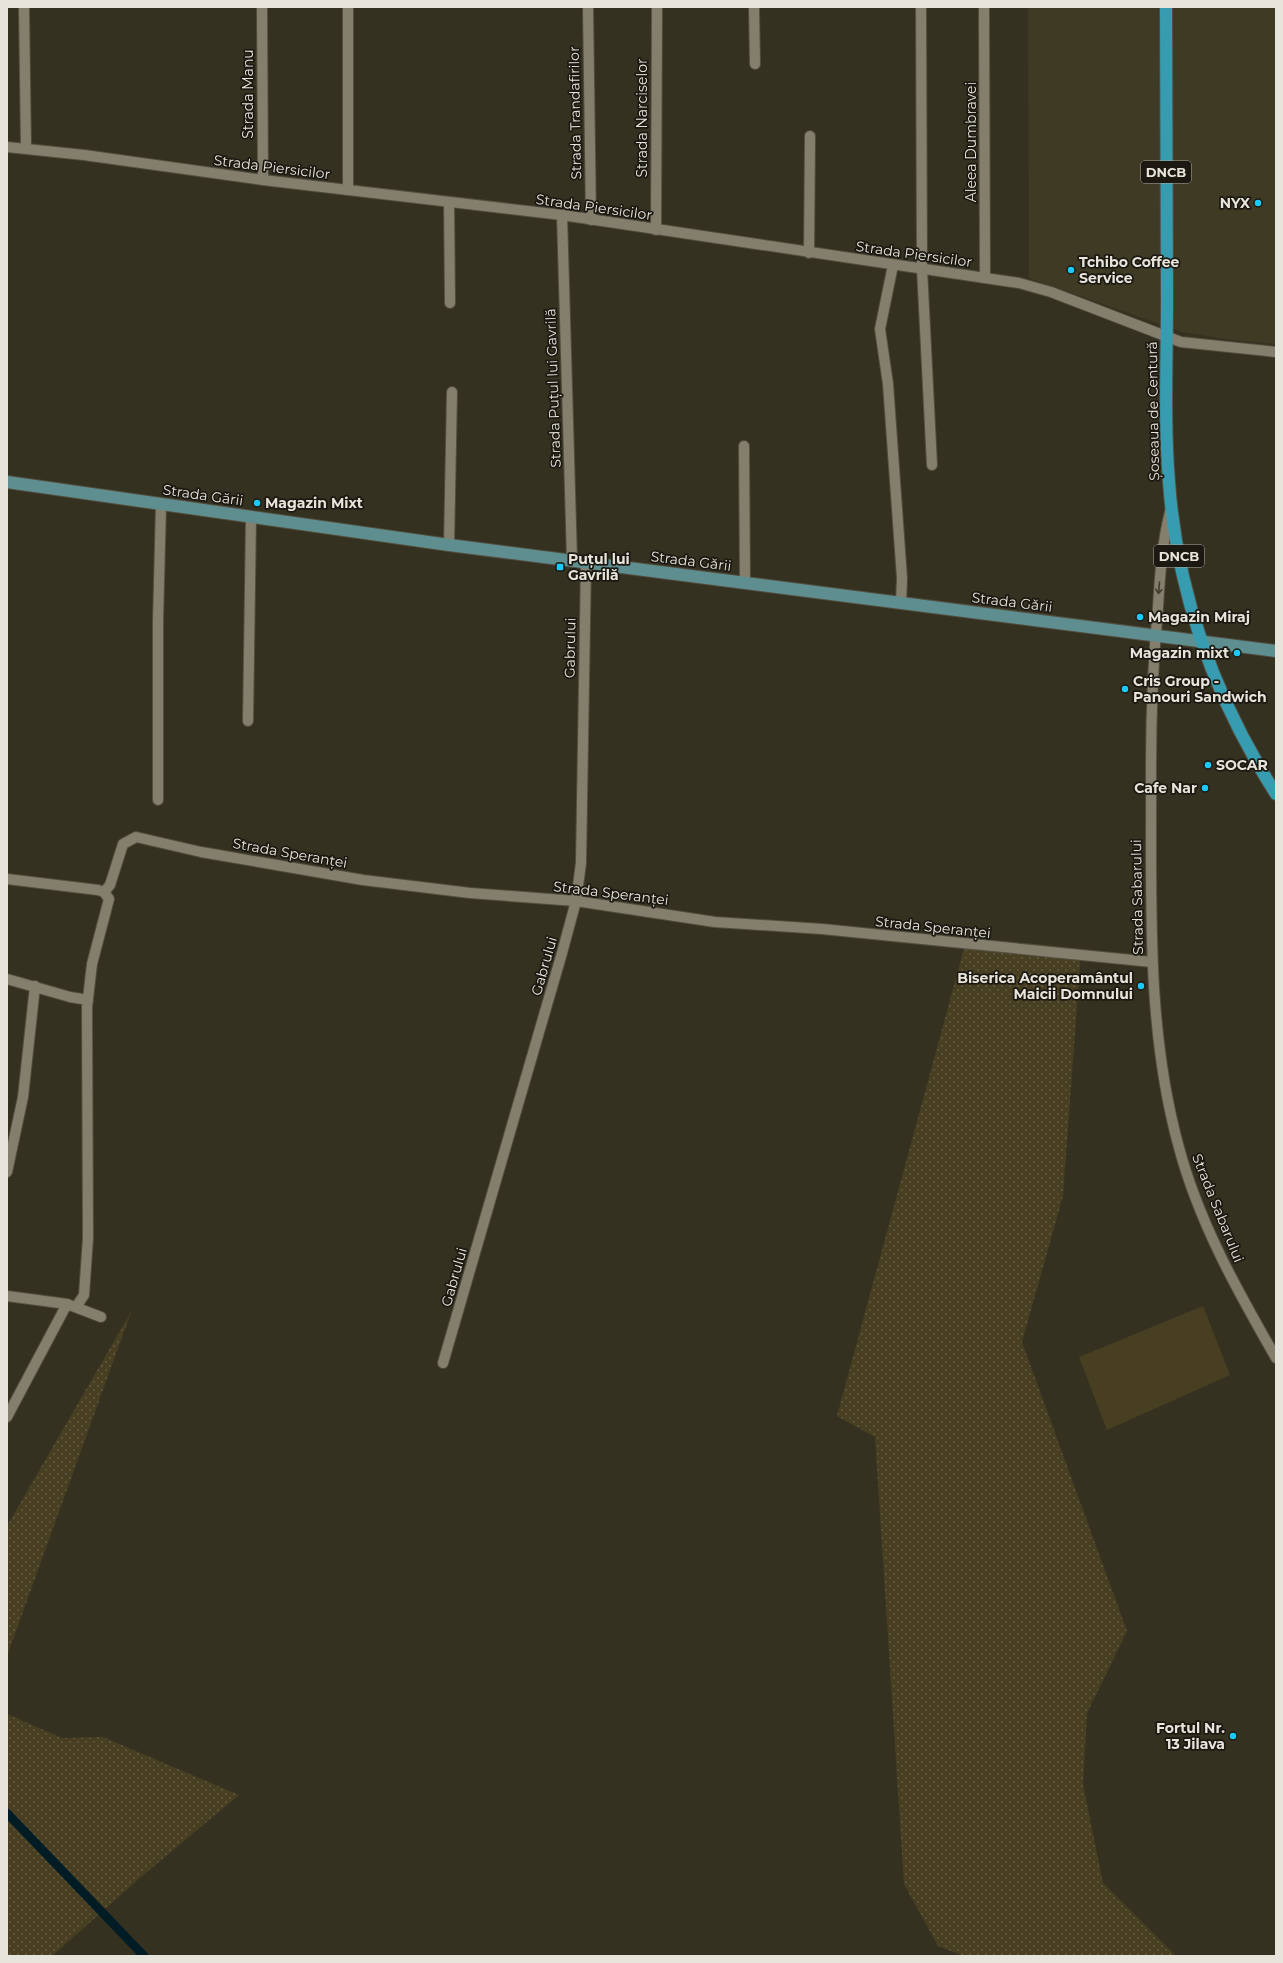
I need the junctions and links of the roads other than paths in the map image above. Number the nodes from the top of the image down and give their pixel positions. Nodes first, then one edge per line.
1 (24, 7) edge
2 (262, 7) edge
3 (348, 7) edge
4 (588, 7) edge
5 (656, 7) edge
6 (754, 7) edge
7 (921, 7) edge
8 (984, 7) edge
9 (1166, 7) edge
10 (755, 64) dead end
11 (810, 136) dead end
12 (7, 147) edge
13 (26, 148) junction
14 (263, 180) junction
15 (348, 190) junction
16 (448, 202) junction
17 (562, 215) junction
18 (591, 220) junction
19 (656, 230) junction
20 (809, 253) junction
21 (893, 265) junction
22 (922, 270) junction
23 (985, 278) junction
24 (450, 303) dead end
25 (1167, 338) junction
26 (1276, 352) edge
27 (452, 392) dead end
28 (744, 446) dead end
29 (932, 465) dead end
30 (7, 482) edge
31 (161, 505) junction
32 (1171, 508) junction
33 (251, 517) junction
34 (449, 545) junction
35 (572, 560) junction
36 (586, 562) junction
37 (745, 583) junction
38 (901, 603) junction
39 (1155, 635) junction
40 (1201, 641) junction
41 (1276, 651) edge
42 (248, 721) dead end
43 (1276, 794) edge
44 (158, 800) dead end
45 (7, 879) edge
46 (106, 896) junction
47 (576, 901) junction
48 (1152, 962) junction
49 (7, 979) edge
50 (35, 986) junction
51 (88, 1000) junction
52 (7, 1172) edge
53 (7, 1296) edge
54 (71, 1306) junction
55 (101, 1317) dead end
56 (1276, 1358) edge
57 (443, 1363) dead end
58 (7, 1418) edge

1 - 13 street
2 - 14 street, Strada Manu
3 - 15 street
4 - 18 street, Strada Trandafirilor
5 - 19 street, Strada Narciselor
6 - 10 street
7 - 22 street
8 - 23 street, Aleea Dumbravei
9 - 25 main road, Șoseaua de Centură / DNCB
11 - 20 street
12 - 13 street, Strada Piersicilor
13 - 14 street, Strada Piersicilor
14 - 15 street, Strada Piersicilor
15 - 16 street, Strada Piersicilor
16 - 17 street, Strada Piersicilor
16 - 24 street
17 - 18 street, Strada Piersicilor
17 - 35 street, Strada Puțul lui Gavrilă
18 - 19 street, Strada Piersicilor
19 - 20 street, Strada Piersicilor
20 - 21 street, Strada Piersicilor
21 - 22 street, Strada Piersicilor
21 - 38 street
22 - 23 street, Strada Piersicilor
22 - 29 street
23 - 25 street, Strada Piersicilor
25 - 26 street, Strada Piersicilor
25 - 32 main road, Șoseaua de Centură / DNCB
27 - 34 street
28 - 37 street
30 - 31 main road, Strada Gării
31 - 33 main road, Strada Gării
31 - 44 street
32 -> 39 street, Strada Sabarului
32 - 40 main road, Șoseaua de Centură / DNCB
33 - 34 main road, Strada Gării
33 - 42 street
34 - 35 main road, Strada Gării
35 - 36 main road, Strada Gării
36 - 37 main road, Strada Gării
36 - 47 street, Gabrului
37 - 38 main road, Strada Gării
38 - 39 main road, Strada Gării
39 - 40 main road, Strada Gării
39 - 48 street, Strada Sabarului
40 - 41 main road, Strada Gării
40 - 43 main road, Șoseaua de Centură / DNCB
45 - 46 street
46 - 47 street, Strada Speranței
46 - 51 street, Strada Speranței
47 - 48 street, Strada Speranței
47 - 57 street, Gabrului
48 - 56 street, Strada Sabarului
49 - 50 street
50 - 51 street
50 - 52 street
51 - 54 street, Strada Speranței
53 - 54 street
54 - 55 street
54 - 58 street, Strada Speranței

